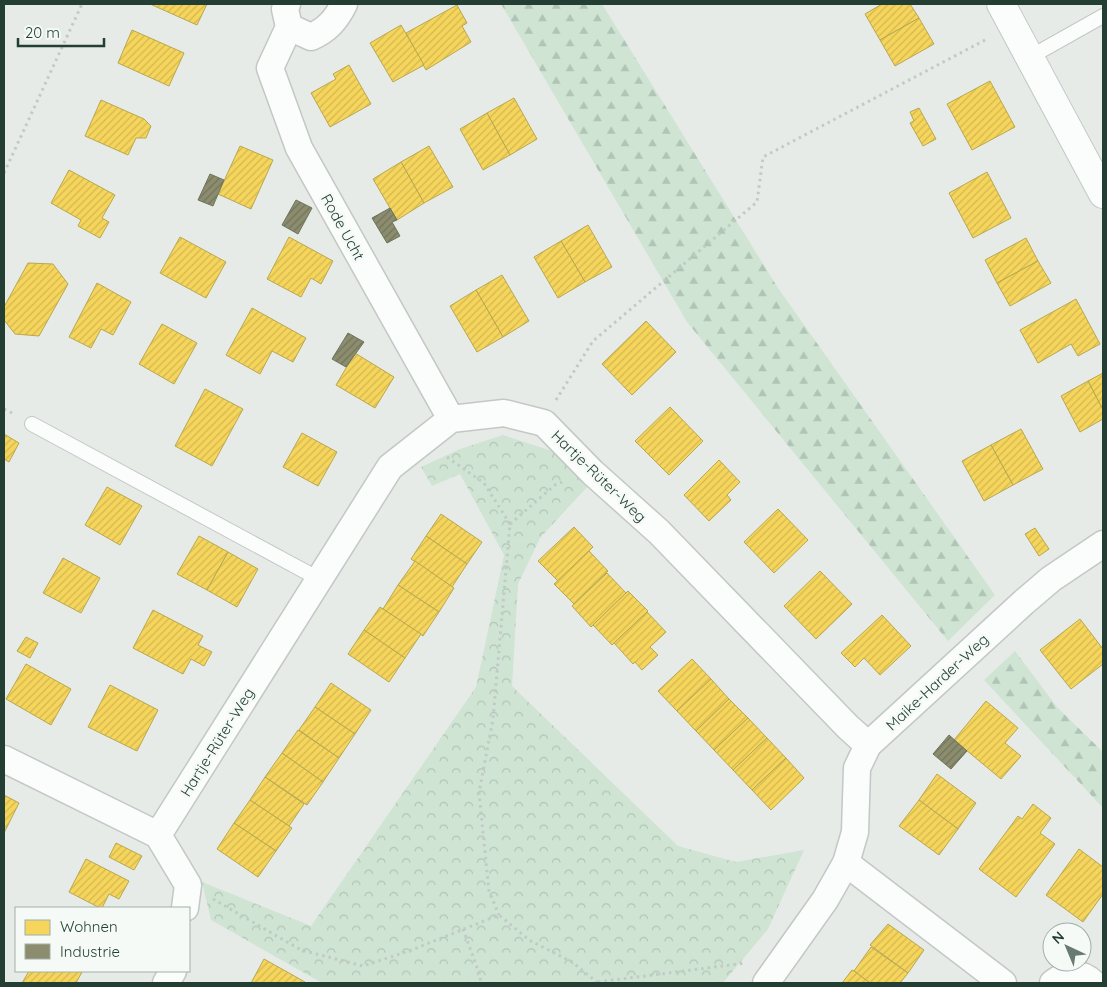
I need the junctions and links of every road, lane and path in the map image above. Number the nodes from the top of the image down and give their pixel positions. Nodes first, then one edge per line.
1 (82, 4) edge
2 (344, 4) edge
3 (1007, 15) edge
4 (288, 16) edge
5 (1103, 16) edge
6 (1030, 57) junction
7 (4, 173) edge
8 (1103, 194) edge
9 (452, 419) junction
10 (544, 423) junction
11 (32, 424) dead end
12 (424, 441) junction
13 (592, 472) junction
14 (510, 524) junction
15 (1103, 544) edge
16 (319, 579) junction
17 (868, 745) junction
18 (4, 759) edge
19 (158, 835) junction
20 (846, 863) junction
21 (187, 896) edge
22 (499, 915) junction
23 (463, 929) junction
24 (773, 974) edge
25 (481, 983) edge
26 (598, 983) edge
27 (1003, 983) edge
28 (1054, 983) edge
29 (1093, 983) edge

1 - 7 path
2 - 4 street, Rode Ucht
3 - 6 street
3 - 10 path
4 - 9 street, Rode Ucht
5 - 6 lane
6 - 8 street
9 - 10 street, Hartje-Rüter-Weg
9 - 12 street, Hartje-Rüter-Weg
10 - 13 street, Hartje-Rüter-Weg
11 - 16 lane
12 - 14 path
12 - 16 street, Hartje-Rüter-Weg
13 - 14 path
13 - 17 street, Hartje-Rüter-Weg
14 - 22 path
15 - 17 street, Maike-Harder-Weg
16 - 19 street, Hartje-Rüter-Weg
17 - 20 street, Maike-Harder-Weg
18 - 19 street
19 - 21 street
20 - 24 street, Maike-Harder-Weg
20 - 27 street
21 - 23 path
22 - 23 path
22 - 26 path
23 - 25 path
24 - 26 path
28 - 29 street

